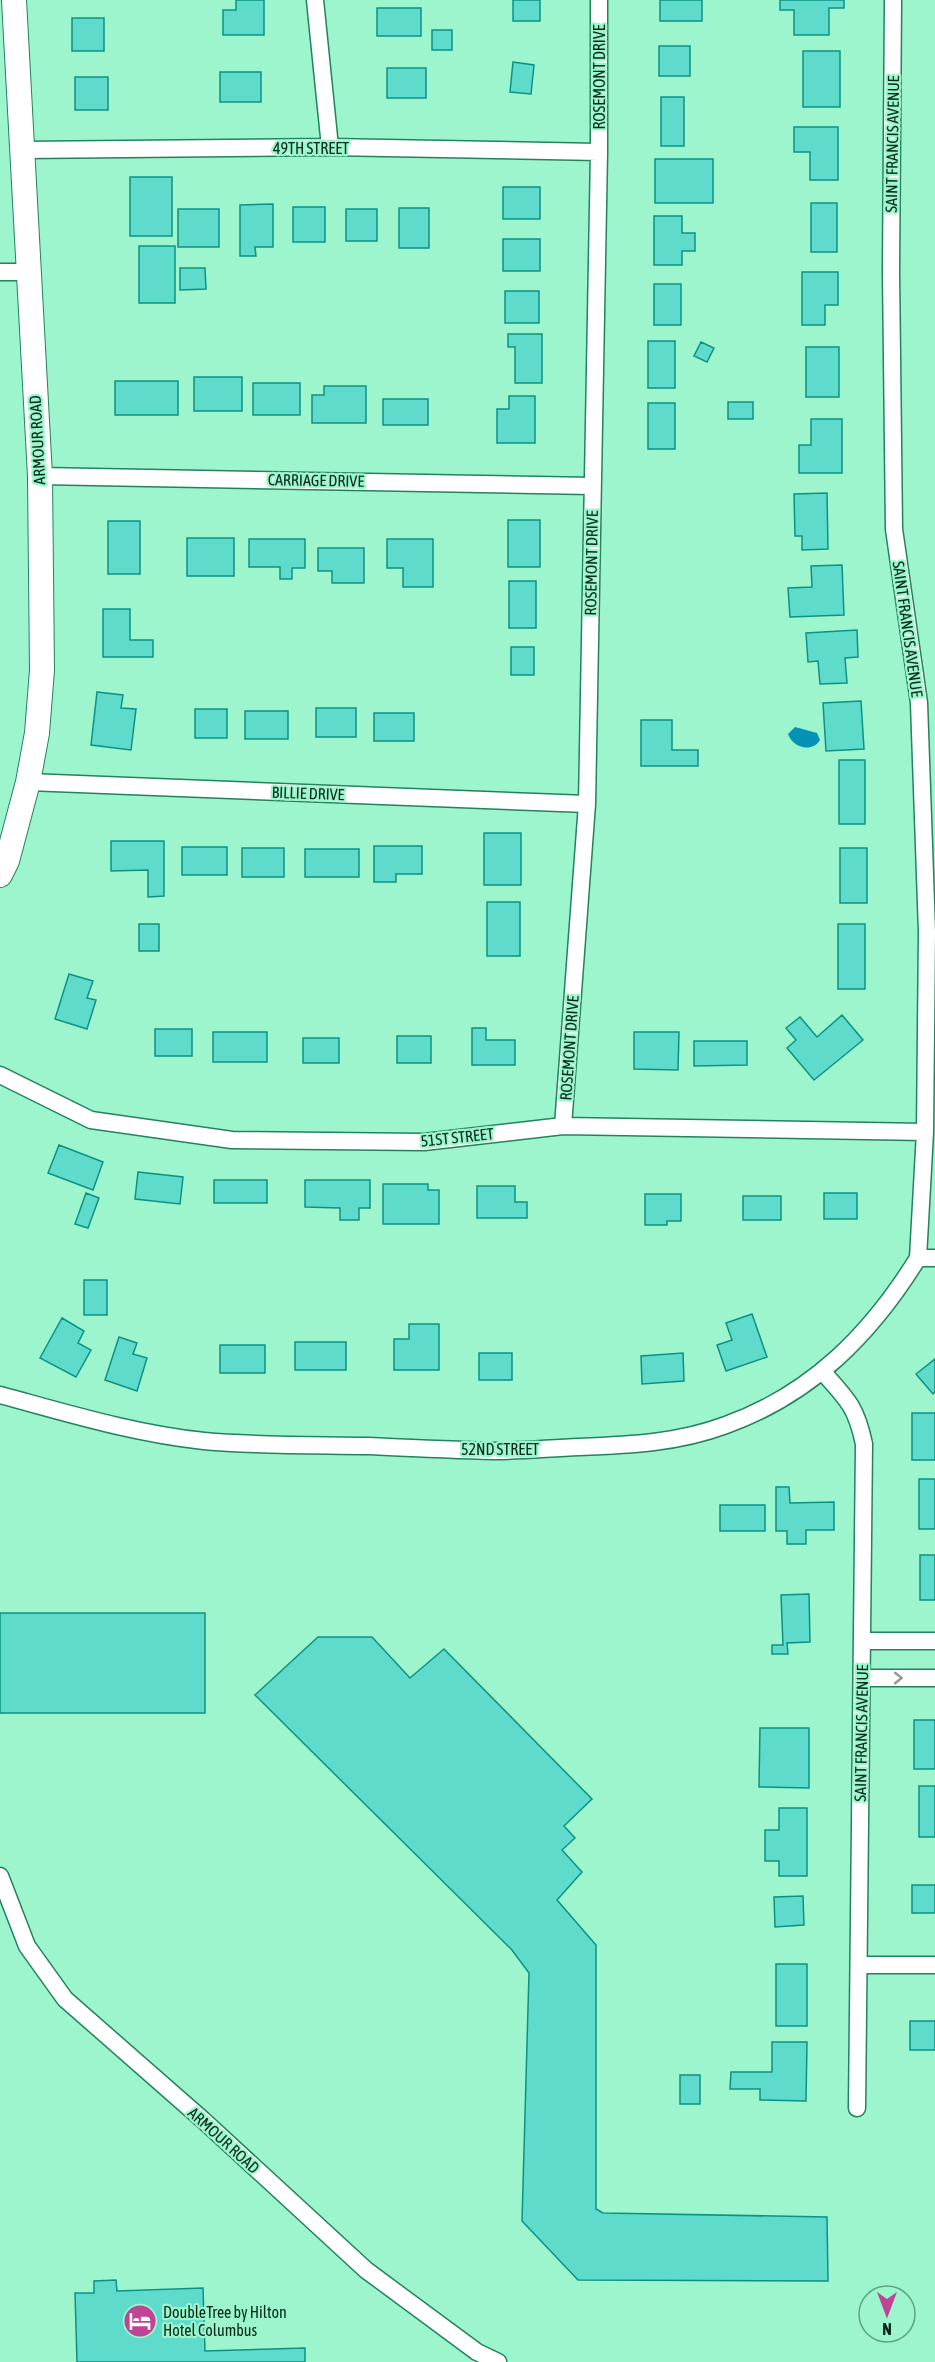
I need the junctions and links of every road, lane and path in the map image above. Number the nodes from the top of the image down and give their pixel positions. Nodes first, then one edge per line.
1 (14, 0) edge
2 (315, 0) edge
3 (599, 0) edge
4 (894, 0) edge
5 (330, 147) junction
6 (22, 150) junction
7 (599, 152) junction
8 (0, 272) edge
9 (27, 272) junction
10 (39, 476) junction
11 (592, 486) junction
12 (28, 782) junction
13 (587, 804) junction
14 (0, 875) edge
15 (931, 932) edge
16 (0, 1075) edge
17 (563, 1126) junction
18 (925, 1132) junction
19 (926, 1258) edge
20 (822, 1371) junction
21 (0, 1395) edge
22 (862, 1641) junction
23 (935, 1641) edge
24 (862, 1678) junction
25 (935, 1678) edge
26 (0, 1876) edge
27 (859, 1965) junction
28 (935, 1965) edge
29 (857, 2108) dead end
30 (498, 2362) edge

1 - 6 street, ARMOUR ROAD
2 - 5 street
3 - 7 street, ROSEMONT DRIVE
4 - 15 street, SAINT FRANCIS AVENUE
5 - 6 street, 49TH STREET
5 - 7 street, 49TH STREET
6 - 9 street, ARMOUR ROAD
7 - 11 street, ROSEMONT DRIVE
8 - 9 street
9 - 10 street, ARMOUR ROAD
10 - 11 street, CARRIAGE DRIVE
10 - 12 street, ARMOUR ROAD
11 - 13 street, ROSEMONT DRIVE
12 - 13 street, BILLIE DRIVE
12 - 14 street, ARMOUR ROAD
13 - 17 street, ROSEMONT DRIVE
15 - 18 street, SAINT FRANCIS AVENUE
16 - 17 street, 51ST STREET
17 - 18 street, 51ST STREET
18 - 19 street, SAINT FRANCIS AVENUE
19 - 20 street, 52ND STREET
20 - 21 street, 52ND STREET
20 - 22 street, SAINT FRANCIS AVENUE
22 - 23 street
22 - 24 street, SAINT FRANCIS AVENUE
24 -> 25 street
24 - 27 street, SAINT FRANCIS AVENUE
26 - 30 street, ARMOUR ROAD
27 - 28 street
27 - 29 street, SAINT FRANCIS AVENUE

